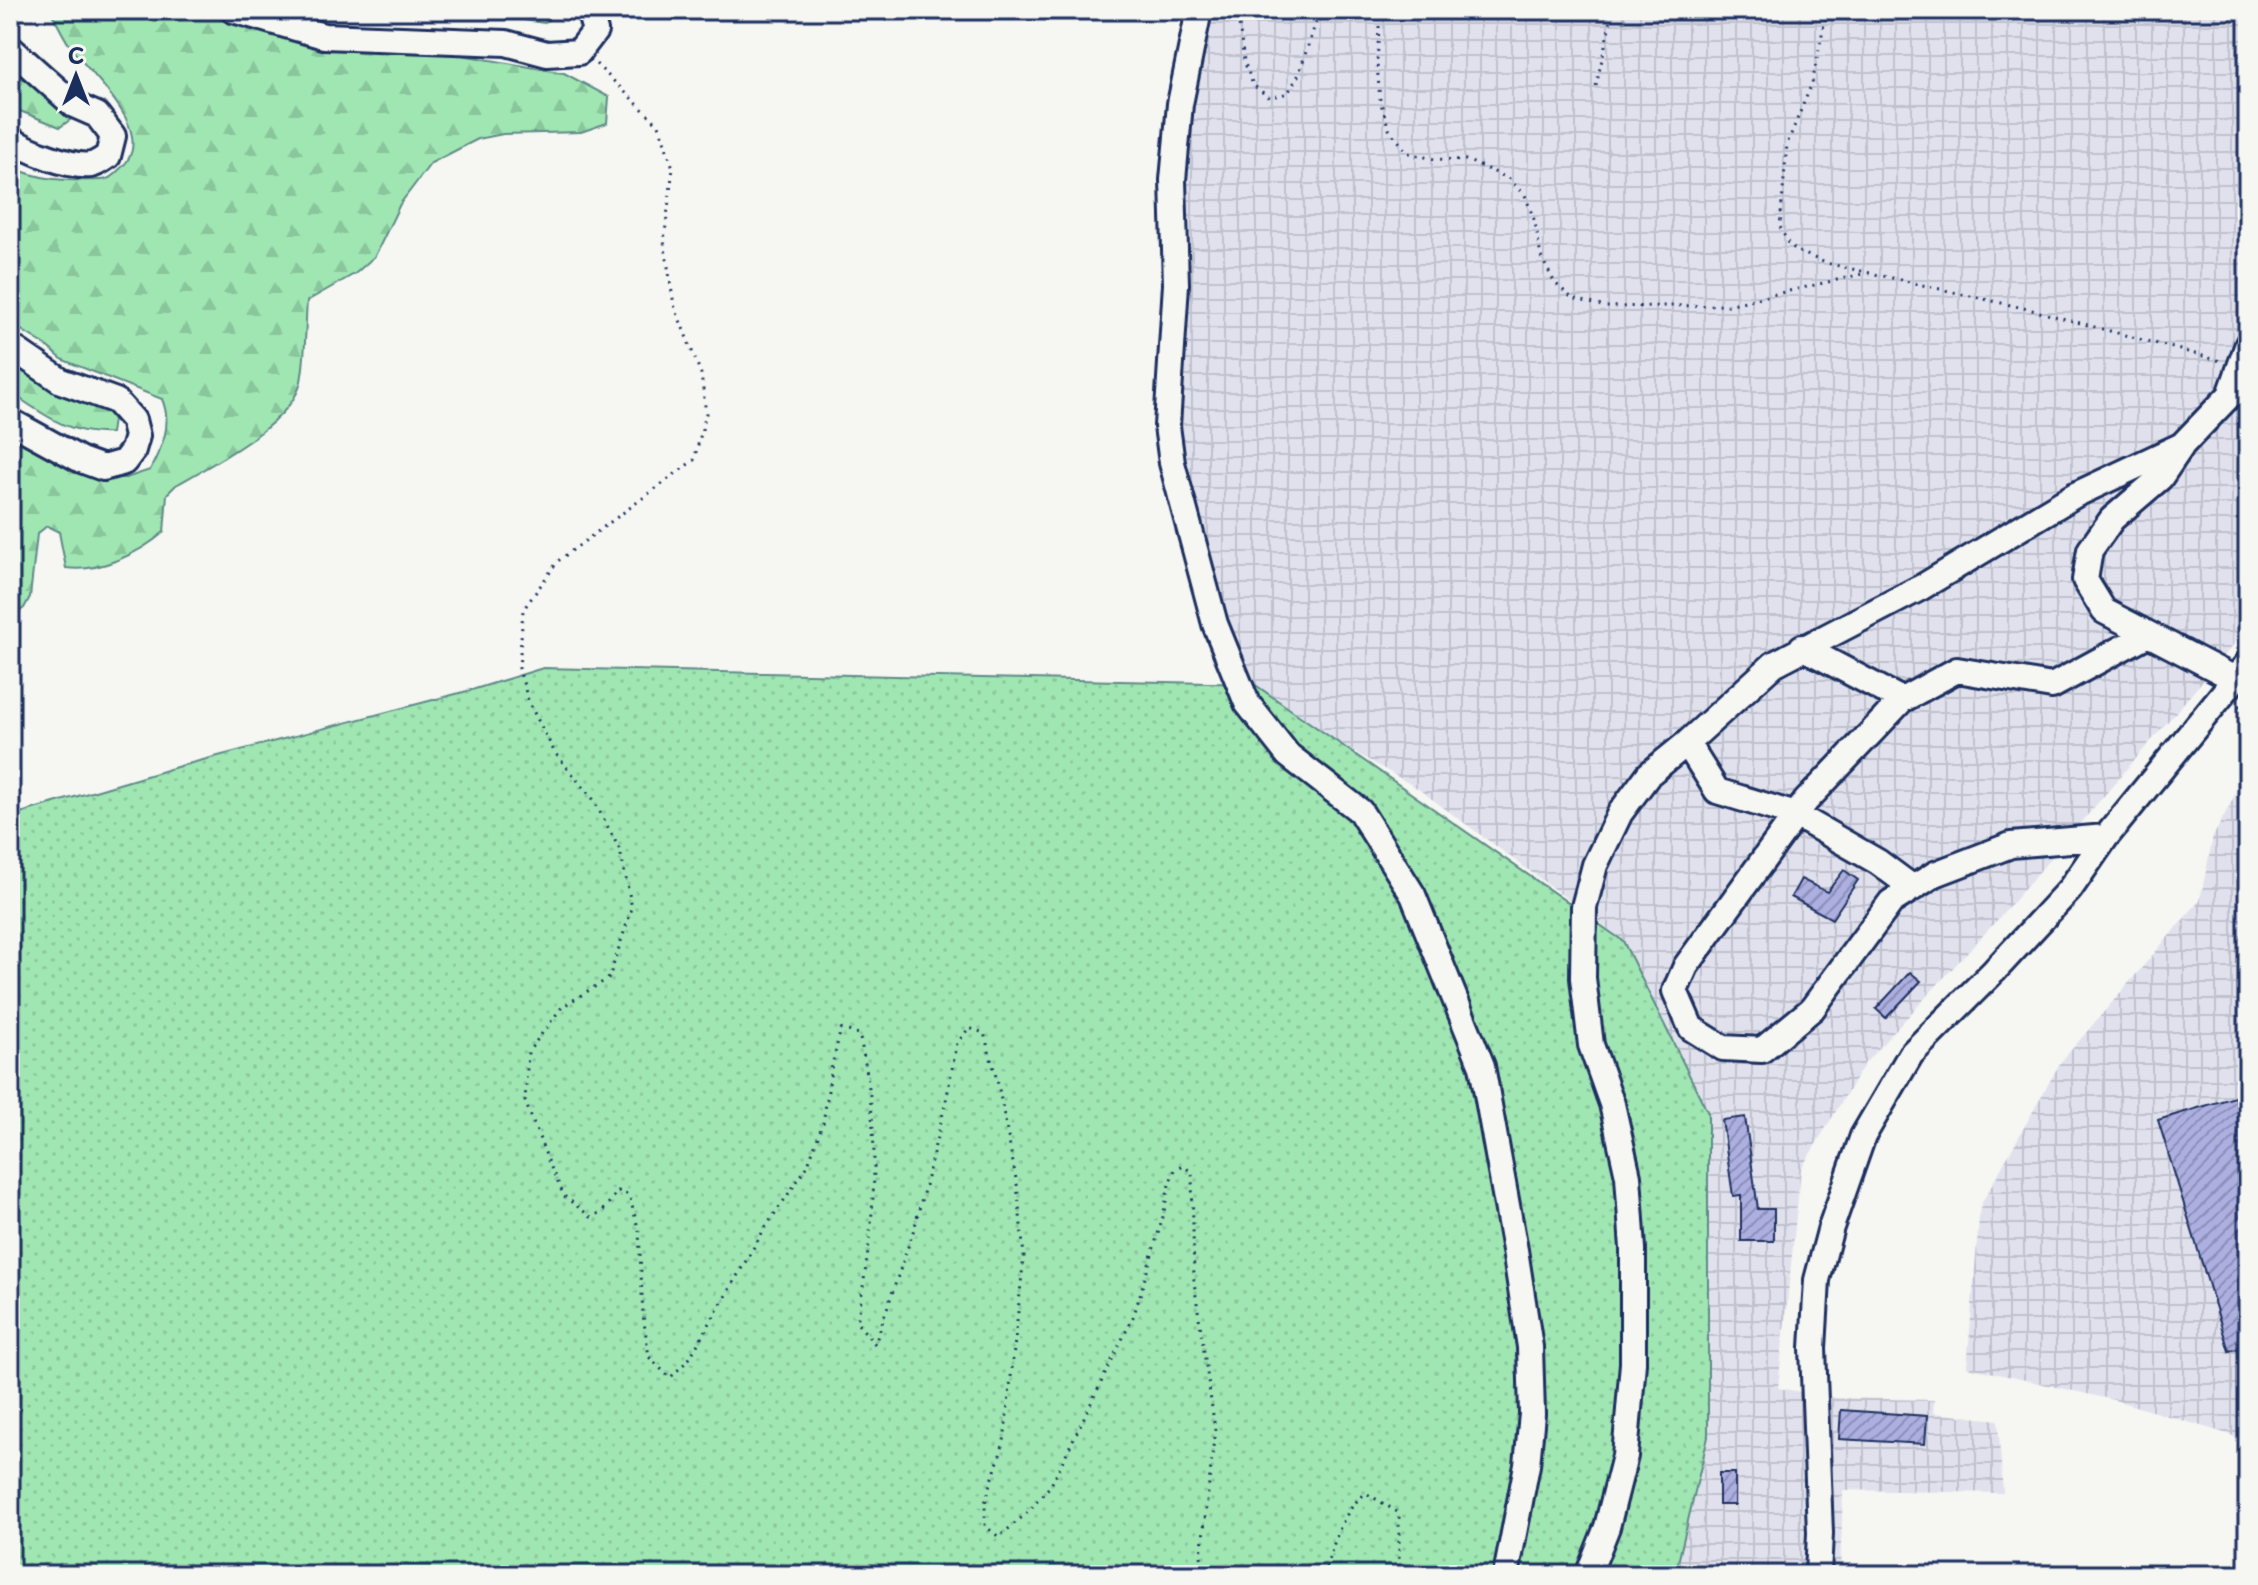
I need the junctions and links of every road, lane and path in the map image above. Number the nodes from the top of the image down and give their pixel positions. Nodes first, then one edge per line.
1 (233, 10) edge
2 (589, 10) edge
3 (1199, 10) edge
4 (1237, 10) edge
5 (1320, 10) edge
6 (1380, 10) edge
7 (1613, 10) edge
8 (1827, 10) edge
9 (10, 48) edge
10 (579, 52) junction
11 (1596, 86) dead end
12 (10, 139) edge
13 (1868, 273) junction
14 (10, 346) edge
15 (2244, 355) edge
16 (10, 421) edge
17 (2182, 445) junction
18 (2148, 634) junction
19 (1802, 647) junction
20 (2242, 671) edge
21 (1902, 700) junction
22 (1687, 743) junction
23 (2248, 745) edge
24 (1796, 815) junction
25 (2106, 837) junction
26 (1913, 888) junction
27 (1204, 1575) edge
28 (1324, 1575) edge
29 (1399, 1575) edge
30 (1506, 1575) edge
31 (1588, 1575) edge
32 (1818, 1575) edge

1 - 10 street
2 - 10 street
3 - 30 street
4 - 5 path
6 - 13 path
7 - 11 path
8 - 13 path
9 - 12 street
10 - 27 path
13 - 15 path
14 - 16 street
15 - 17 street
17 - 18 street
17 - 19 street
18 - 20 street
18 - 21 street
19 - 21 street
19 - 22 street
20 - 23 path
20 - 25 street
21 - 24 street
22 - 24 street
22 - 31 street
24 - 26 street
24 - 26 street
25 - 26 street
25 - 32 street
28 - 29 path

